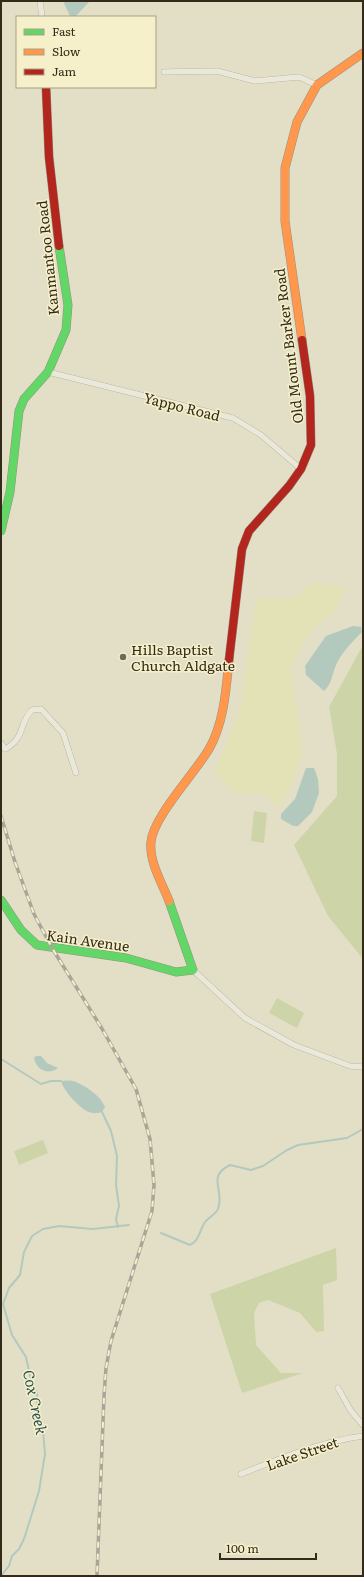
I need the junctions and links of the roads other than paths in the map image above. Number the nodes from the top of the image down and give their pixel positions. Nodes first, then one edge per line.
1 (40, 1) edge
2 (42, 16) edge
3 (363, 53) edge
4 (164, 72) dead end
5 (317, 85) junction
6 (46, 88) edge
7 (48, 372) junction
8 (301, 469) junction
9 (1, 531) edge
10 (1, 743) edge
11 (76, 773) dead end
12 (1, 900) edge
13 (193, 970) junction
14 (363, 1067) edge
15 (338, 1388) dead end
16 (363, 1425) edge
17 (363, 1436) edge
18 (241, 1474) dead end

1 - 2 street
3 - 5 main road, Old Mount Barker Road
4 - 5 street
5 - 8 main road, Old Mount Barker Road
6 - 7 main road, Kanmantoo Road
7 - 8 street, Yappo Road
7 - 9 main road, Kanmantoo Road
8 - 13 main road, Old Mount Barker Road
10 - 11 street
12 - 13 main road, Kain Avenue
13 - 14 street, Old Mount Barker Road
15 - 16 street
17 - 18 street, Lake Street

